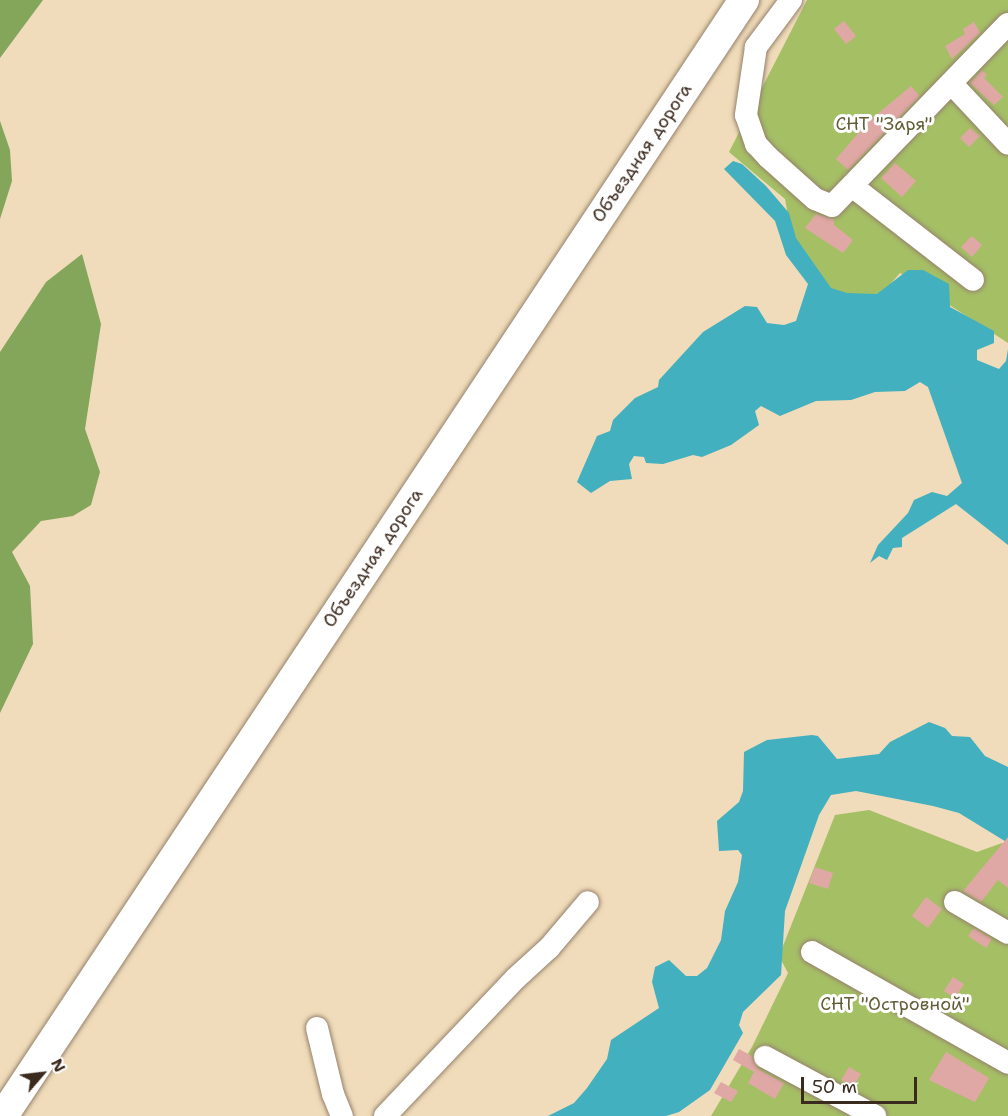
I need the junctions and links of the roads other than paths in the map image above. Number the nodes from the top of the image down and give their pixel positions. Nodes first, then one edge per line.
1 (744, 0) edge
2 (791, 0) edge
3 (1008, 24) edge
4 (951, 83) junction
5 (1008, 144) edge
6 (852, 186) junction
7 (973, 280) dead end
8 (588, 902) dead end
9 (955, 902) dead end
10 (1008, 933) edge
11 (812, 952) dead end
12 (317, 1028) dead end
13 (765, 1058) dead end
14 (1008, 1063) edge
15 (3, 1116) edge
16 (342, 1116) edge
17 (385, 1116) edge
18 (875, 1116) edge

1 - 15 main road, Объездная дорога
2 - 6 lane
3 - 4 lane
4 - 5 lane
4 - 6 lane
6 - 7 lane
8 - 17 lane
9 - 10 lane
11 - 14 lane
12 - 16 lane
13 - 18 lane

